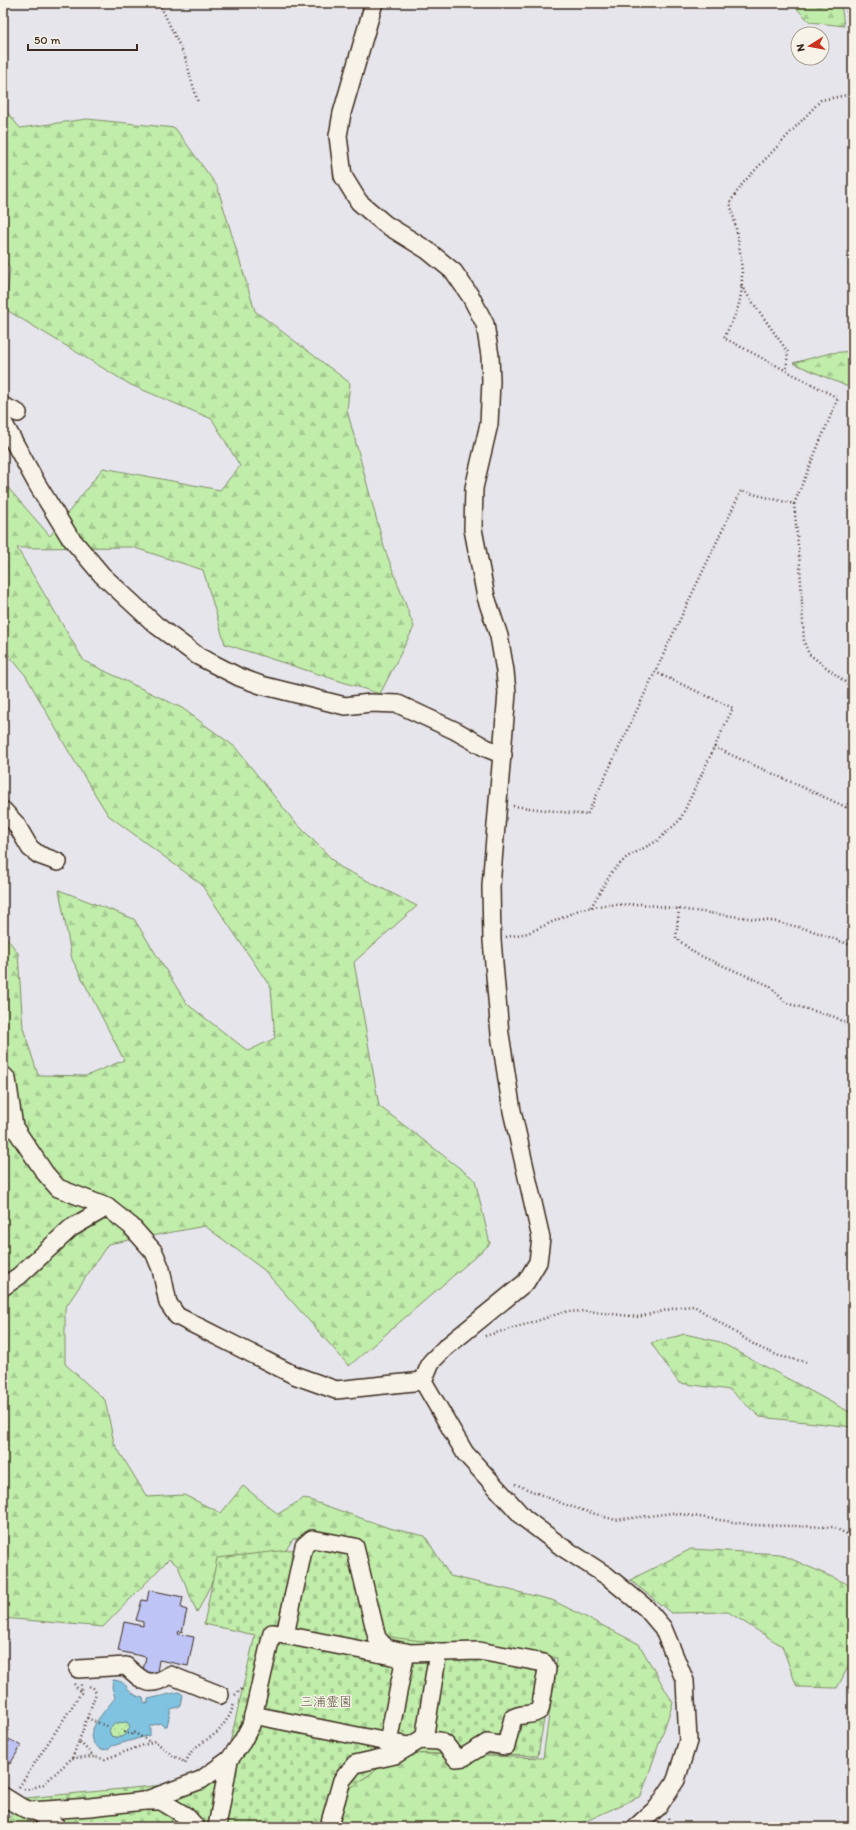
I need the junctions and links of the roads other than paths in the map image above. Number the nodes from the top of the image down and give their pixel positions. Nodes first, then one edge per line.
1 (374, 3) edge
2 (3, 406) edge
3 (18, 413) dead end
4 (3, 422) edge
5 (503, 755) junction
6 (3, 810) edge
7 (58, 862) dead end
8 (3, 1075) edge
9 (107, 1207) junction
10 (3, 1287) edge
11 (423, 1381) junction
12 (285, 1635) junction
13 (438, 1652) junction
14 (406, 1655) junction
15 (76, 1676) road end
16 (228, 1695) road end
17 (253, 1715) junction
18 (388, 1742) junction
19 (416, 1743) junction
20 (229, 1760) junction
21 (8, 1790) edge
22 (144, 1801) junction
23 (36, 1811) junction
24 (57, 1827) edge
25 (196, 1827) edge
26 (217, 1827) edge
27 (331, 1827) edge
28 (636, 1827) edge

1 - 5 street
2 - 3 street
4 - 5 street
5 - 11 street
6 - 7 street
8 - 9 street
9 - 10 street
9 - 11 street
11 - 28 street
12 - 14 street
12 - 14 street
12 - 17 street
13 - 14 street
13 - 19 street
13 - 19 street
14 - 18 street
15 - 16 street
17 - 18 street
17 - 20 street
18 - 19 street
19 - 27 street
20 - 22 street
20 - 26 street
21 - 23 street
22 - 23 street
22 - 25 street
23 - 24 street

